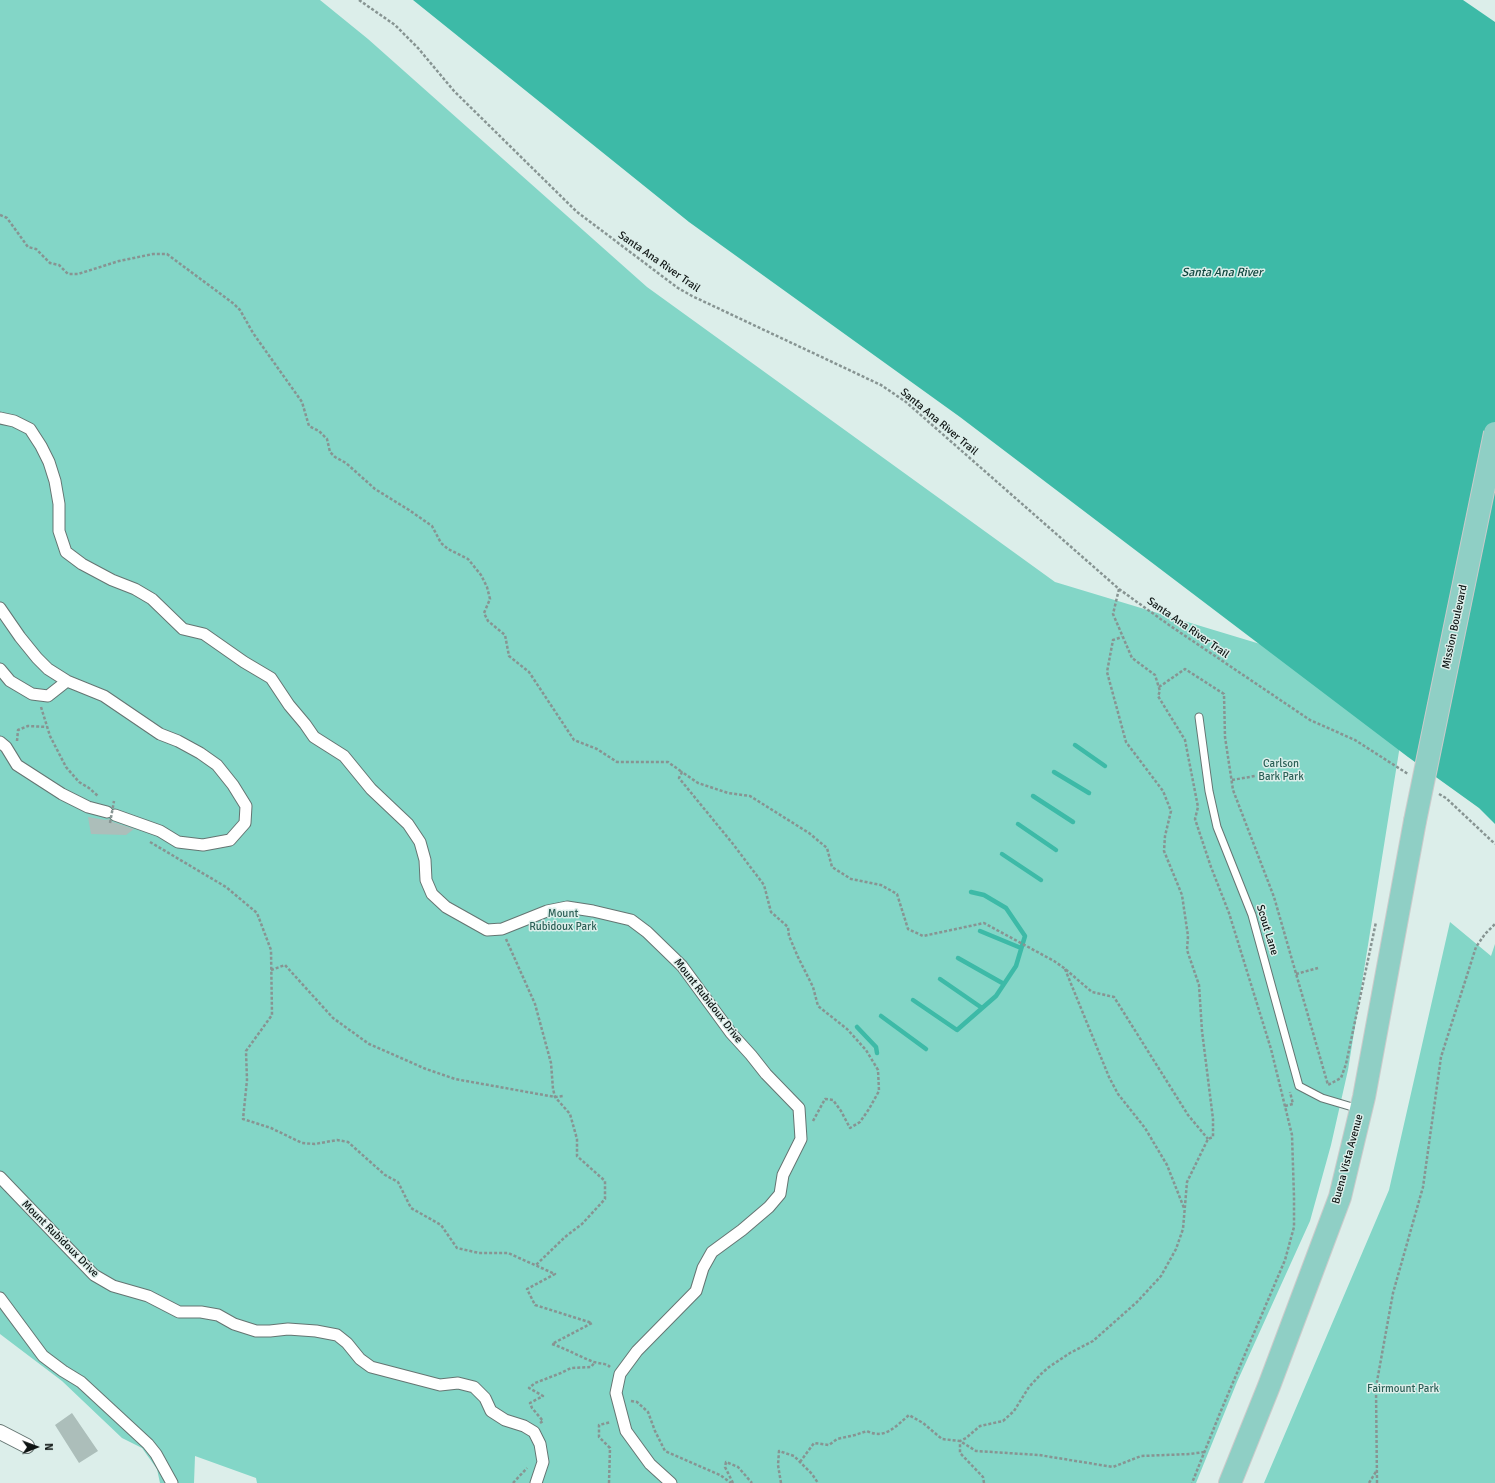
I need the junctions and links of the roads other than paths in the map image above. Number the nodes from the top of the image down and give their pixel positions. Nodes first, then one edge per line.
1 (0, 418) edge
2 (1495, 433) edge
3 (0, 608) edge
4 (0, 669) edge
5 (68, 681) junction
6 (1199, 717) dead end
7 (3, 744) edge
8 (1415, 821) joint
9 (1361, 1110) junction
10 (0, 1177) edge
11 (0, 1298) edge
12 (0, 1432) edge
13 (27, 1446) dead end
14 (172, 1483) edge
15 (536, 1483) edge
16 (671, 1483) edge
17 (1230, 1483) edge

1 - 16 street, Mount Rubidoux Drive
2 - 8 main road, Mission Boulevard, bridge
3 - 5 street
4 - 5 street
5 - 7 street
6 - 9 lane, Scout Lane
8 - 9 main road, Buena Vista Avenue
9 - 17 main road, Buena Vista Avenue
10 - 15 street, Mount Rubidoux Drive
11 - 14 street
12 - 13 street

